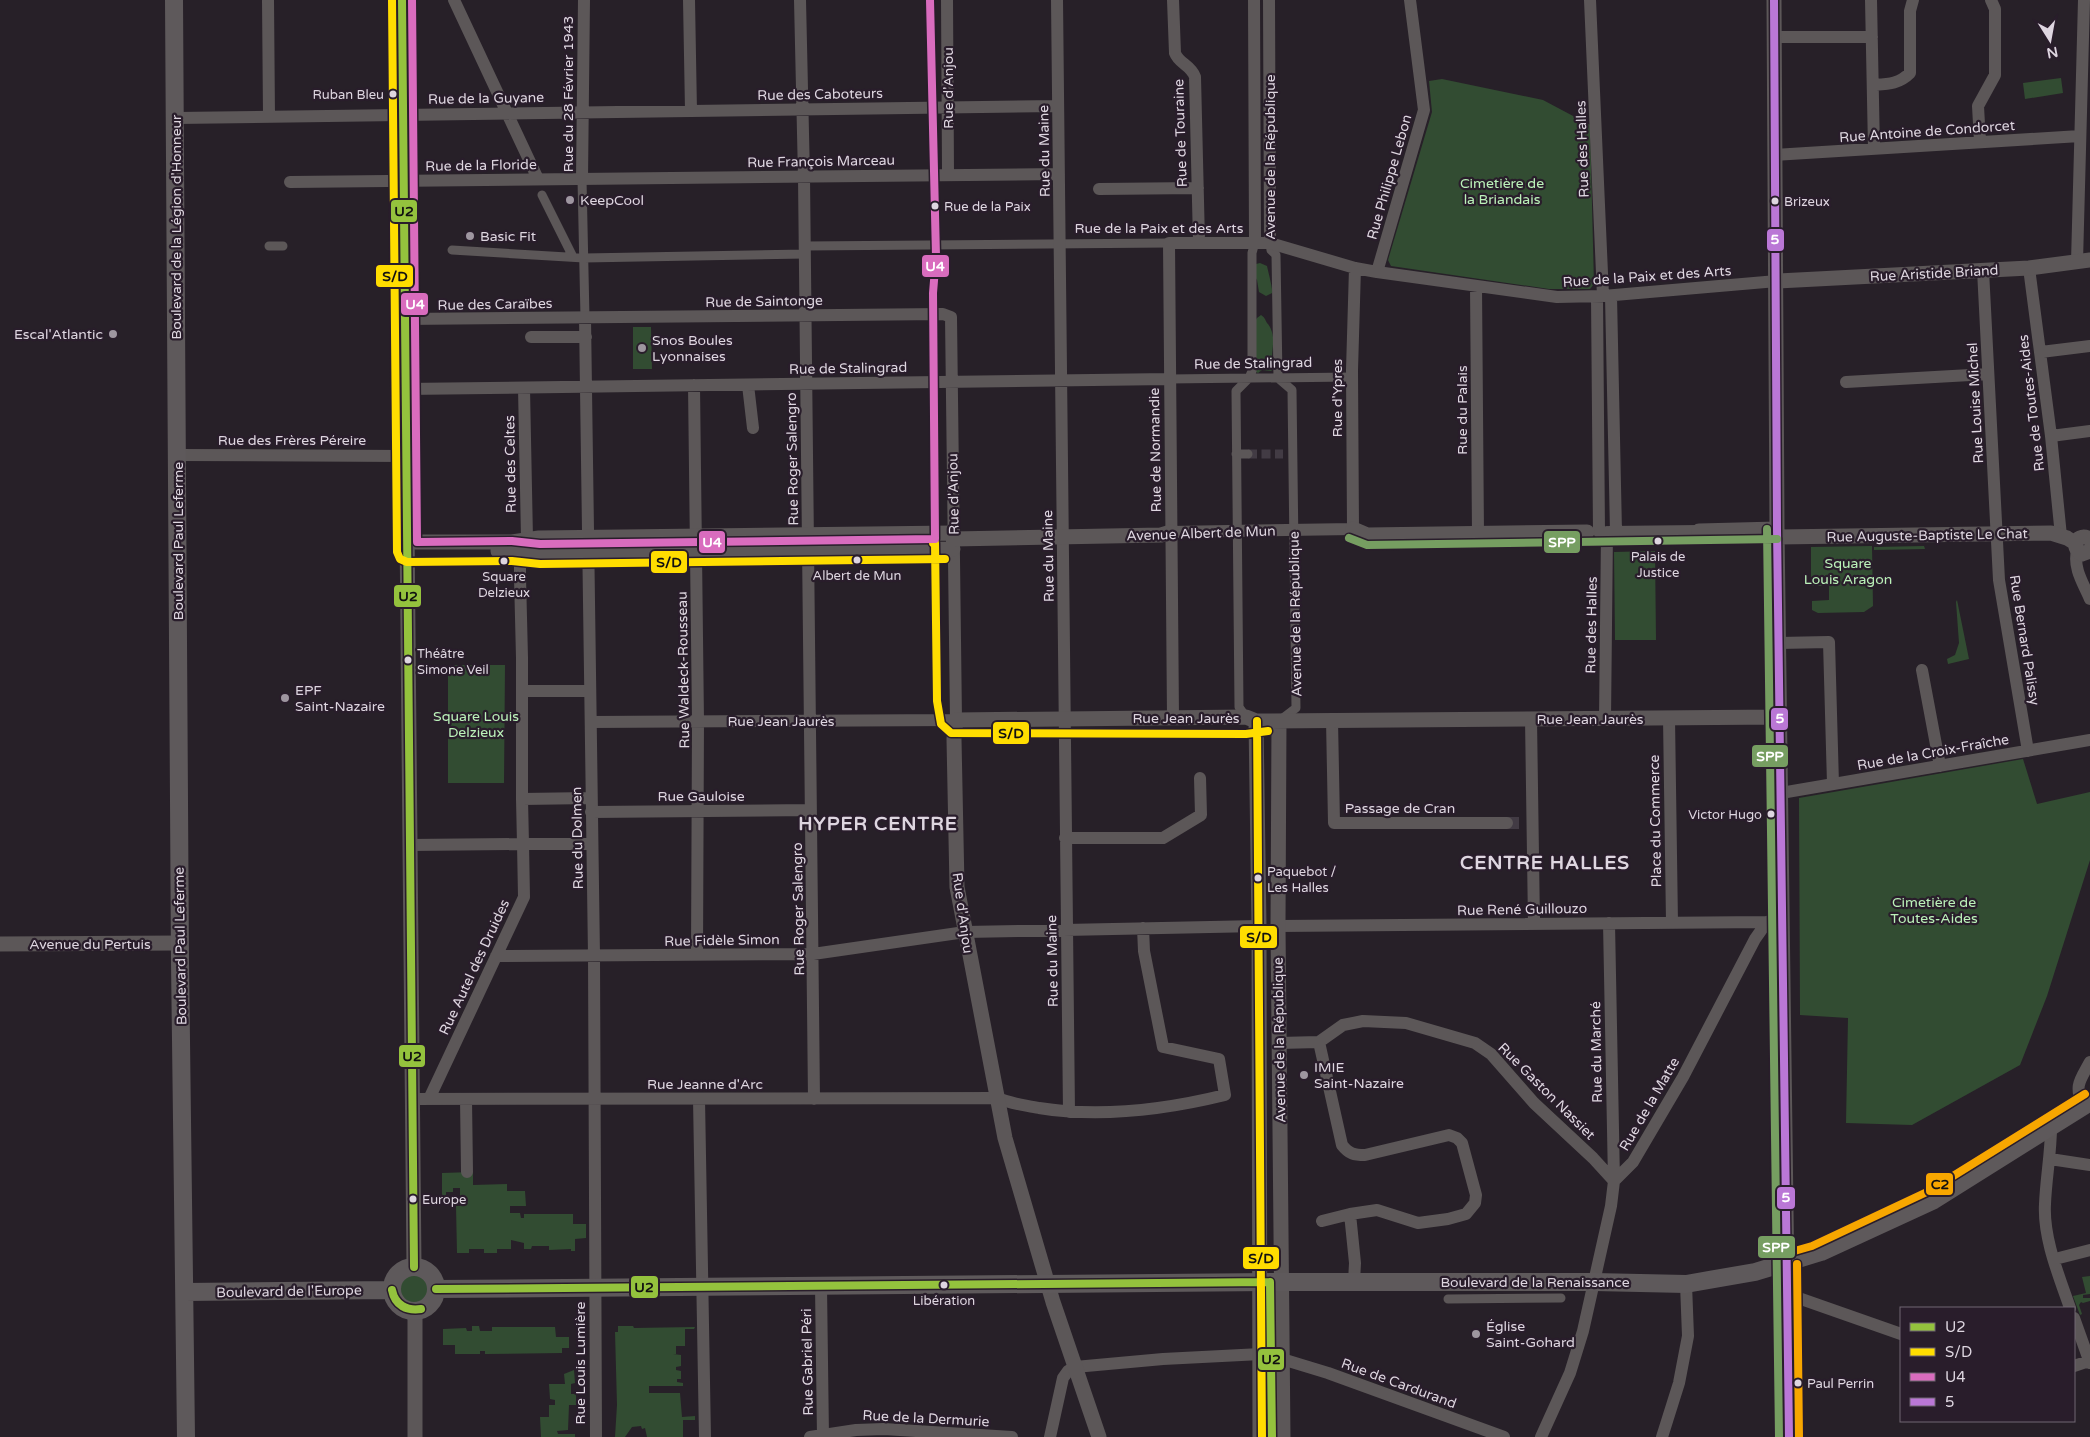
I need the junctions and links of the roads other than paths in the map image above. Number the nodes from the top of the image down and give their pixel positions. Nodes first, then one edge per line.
1 (174, 0) edge
2 (268, 0) edge
3 (402, 0) edge
4 (454, 0) edge
5 (584, 0) edge
6 (689, 0) edge
7 (800, 0) edge
8 (947, 0) edge
9 (1057, 0) edge
10 (1173, 0) edge
11 (1254, 0) edge
12 (1269, 0) edge
13 (1410, 0) edge
14 (1590, 0) edge
15 (1774, 0) edge
16 (1871, 0) edge
17 (1914, 0) edge
18 (1991, 0) edge
19 (2084, 0) edge
20 (1774, 37) junction
21 (1872, 37) junction
22 (1873, 85) junction
23 (1058, 106) junction
24 (945, 108) junction
25 (802, 110) junction
26 (691, 111) junction
27 (582, 112) junction
28 (508, 113) junction
29 (403, 114) junction
30 (269, 116) junction
31 (176, 118) junction
32 (2080, 136) junction
33 (1980, 142) junction
34 (1874, 149) junction
35 (1775, 156) junction
36 (1059, 174) junction
37 (946, 175) junction
38 (804, 177) junction
39 (538, 179) junction
40 (403, 180) junction
41 (290, 182) dead end
42 (583, 183) junction
43 (1198, 188) junction
44 (1098, 189) dead end
45 (542, 195) dead end
46 (1199, 242) junction
47 (1255, 242) junction
48 (1060, 243) junction
49 (1169, 243) junction
50 (1270, 243) junction
51 (269, 246) dead end
52 (283, 246) dead end
53 (452, 250) dead end
54 (805, 250) junction
55 (573, 257) junction
56 (584, 258) junction
57 (2084, 261) edge
58 (1355, 268) junction
59 (2029, 268) junction
60 (1983, 270) junction
61 (1377, 272) junction
62 (1776, 281) junction
63 (1476, 286) junction
64 (1604, 296) junction
65 (943, 314) joint
66 (585, 315) junction
67 (806, 316) junction
68 (404, 320) junction
69 (531, 337) dead end
70 (586, 337) junction
71 (2090, 346) edge
72 (2040, 352) junction
73 (1988, 374) junction
74 (1352, 377) junction
75 (1249, 378) junction
76 (1278, 378) junction
77 (1169, 379) junction
78 (1062, 380) junction
79 (948, 382) junction
80 (1846, 382) dead end
81 (806, 384) junction
82 (694, 385) junction
83 (748, 385) junction
84 (587, 387) junction
85 (524, 388) junction
86 (405, 389) junction
87 (753, 428) dead end
88 (2090, 432) edge
89 (2051, 436) junction
90 (1236, 454) junction
91 (1248, 454) tunnel mouth
92 (1283, 454) tunnel mouth
93 (1293, 454) junction
94 (177, 455) junction
95 (406, 456) junction
96 (1354, 529) junction
97 (1236, 530) junction
98 (1295, 530) junction
99 (1699, 531) joint
100 (1171, 532) junction
101 (1602, 532) junction
102 (1777, 533) junction
103 (808, 534) junction
104 (1478, 534) junction
105 (1997, 534) junction
106 (696, 536) junction
107 (2060, 536) junction
108 (589, 538) junction
109 (1062, 538) junction
110 (2090, 538) edge
111 (953, 540) junction
112 (524, 546) junction
113 (407, 547) junction
114 (2082, 550) edge
115 (808, 551) junction
116 (696, 552) junction
117 (589, 553) junction
118 (2090, 598) edge
119 (1779, 643) junction
120 (1922, 670) dead end
121 (590, 690) junction
122 (522, 691) junction
123 (1780, 717) junction
124 (1173, 718) junction
125 (1605, 718) junction
126 (1669, 718) junction
127 (1064, 719) junction
128 (1251, 719) junction
129 (1531, 719) junction
130 (956, 720) junction
131 (1332, 720) junction
132 (698, 721) junction
133 (810, 721) junction
134 (1279, 721) junction
135 (591, 722) junction
136 (2090, 740) edge
137 (2028, 751) junction
138 (1940, 766) junction
139 (1200, 778) dead end
140 (1833, 784) junction
141 (1781, 793) junction
142 (591, 798) junction
143 (522, 799) junction
144 (811, 810) junction
145 (699, 811) junction
146 (591, 812) junction
147 (1507, 823) tunnel mouth
148 (1065, 838) junction
149 (523, 844) junction
150 (592, 844) junction
151 (410, 845) junction
152 (1783, 920) junction
153 (1767, 922) junction
154 (1609, 923) junction
155 (1672, 923) junction
156 (1534, 924) junction
157 (1259, 926) junction
158 (1278, 926) junction
159 (1144, 928) junction
160 (1066, 929) junction
161 (965, 932) junction
162 (180, 943) junction
163 (0, 944) edge
164 (813, 954) junction
165 (697, 955) junction
166 (496, 956) junction
167 (594, 956) junction
168 (1319, 1042) junction
169 (1279, 1043) junction
170 (2090, 1062) edge
171 (699, 1098) junction
172 (814, 1098) junction
173 (998, 1098) junction
174 (412, 1099) junction
175 (429, 1099) junction
176 (466, 1099) junction
177 (593, 1099) junction
178 (2086, 1105) edge
179 (1069, 1112) junction
180 (2051, 1127) junction
181 (2050, 1159) junction
182 (2090, 1165) edge
183 (467, 1172) dead end
184 (1614, 1181) junction
185 (1350, 1214) junction
186 (1322, 1221) dead end
187 (2090, 1250) edge
188 (2055, 1259) junction
189 (1787, 1264) junction
190 (414, 1267) junction
191 (1250, 1282) junction
192 (1282, 1282) junction
193 (1354, 1282) junction
194 (1594, 1282) junction
195 (1047, 1284) junction
196 (1686, 1284) junction
197 (820, 1286) junction
198 (702, 1287) junction
199 (595, 1288) junction
200 (436, 1289) junction
201 (392, 1290) junction
202 (185, 1292) junction
203 (1787, 1294) junction
204 (1561, 1298) dead end
205 (1448, 1299) dead end
206 (2070, 1307) edge
207 (415, 1311) junction
208 (2075, 1321) edge
209 (1900, 1334) edge
210 (1261, 1354) junction
211 (1282, 1359) junction
212 (2089, 1362) edge
213 (2075, 1366) edge
214 (1075, 1368) junction
215 (918, 1434) edge
216 (818, 1436) edge
217 (186, 1437) edge
218 (415, 1437) edge
219 (596, 1437) edge
220 (705, 1437) edge
221 (1012, 1437) edge
222 (1050, 1437) edge
223 (1099, 1437) edge
224 (1260, 1437) edge
225 (1284, 1437) edge
226 (1504, 1437) edge
227 (1541, 1437) edge
228 (1662, 1437) edge
229 (1789, 1437) edge

1 - 31 main road, Boulevard de la Légion d'Honneur
2 - 30 street
3 - 29 street
4 - 28 street
5 - 27 street, Rue du 28 Février 1943
6 - 26 street
7 - 25 street, Rue Roger Salengro
8 - 24 street, Rue d'Anjou
9 - 23 street, Rue du Maine
10 - 43 street, Rue de Touraine
11 - 47 street, Avenue de la République
12 - 50 street, Avenue de la République
13 - 61 street, Rue Philippe Lebon
14 - 64 street, Rue des Halles
15 - 20 street
16 - 21 street
17 - 22 street
18 - 33 street
19 - 32 street
20 - 21 street
20 - 35 street
21 - 22 street
22 - 34 street
23 - 24 street, Rue des Caboteurs
23 - 36 street, Rue du Maine
24 - 25 street, Rue des Caboteurs
24 - 37 street, Rue d'Anjou
25 - 26 street, Rue des Caboteurs
25 - 38 street, Rue Roger Salengro
26 - 27 street, Rue des Caboteurs
27 - 28 street, Rue de la Guyane
27 - 42 street, Rue du 28 Février 1943
28 - 29 street, Rue de la Guyane
28 - 39 street
29 - 30 street, Rue de la Guyane
29 - 40 street
30 - 31 street, Rue de la Guyane
31 - 94 main road, Boulevard de la Légion d'Honneur
32 - 33 street, Rue Antoine de Condorcet
32 - 57 street
33 - 34 street, Rue Antoine de Condorcet
34 - 35 street, Rue Antoine de Condorcet
35 - 62 street
36 - 37 street, Rue François Marceau
36 - 48 street, Rue du Maine
37 - 38 street, Rue François Marceau
38 - 42 street, Rue François Marceau
38 - 54 street, Rue Roger Salengro
39 - 40 street, Rue de la Floride
39 - 42 street, Rue de la Floride
40 - 41 street, Rue de la Floride
40 - 68 street
42 - 56 street
43 - 44 street
43 - 46 street, Rue de Touraine
45 - 55 street
46 - 47 street, Rue de la Paix et des Arts
46 - 49 street, Rue de la Paix et des Arts
47 - 50 street, Rue de la Paix et des Arts
47 - 75 street, Avenue de la République
48 - 49 street, Rue de la Paix et des Arts
48 - 54 street, Rue de la Paix et des Arts
48 - 78 street, Rue du Maine
49 - 77 street, Rue de Normandie
50 - 58 street, Rue de la Paix et des Arts
50 - 76 street, Avenue de la République
51 - 52 street
53 - 55 street, Rue de la Paix et des Arts
54 - 56 street, Rue de la Paix et des Arts
54 - 67 street, Rue Roger Salengro
55 - 56 street, Rue de la Paix et des Arts
56 - 66 street
57 - 59 street, Rue Aristide Briand
58 - 61 street, Rue de la Paix et des Arts
58 - 74 street, Rue d'Ypres
59 - 60 street, Rue Aristide Briand
59 - 72 street, Rue de Toutes-Aides
60 - 62 street, Rue Aristide Briand
60 - 73 street, Rue Louise Michel
61 - 63 street, Rue de la Paix et des Arts
62 - 64 street, Rue de la Paix et des Arts
62 - 102 street
63 - 64 street, Rue de la Paix et des Arts
63 - 104 street, Rue du Palais
64 - 101 street, Rue des Halles
65 - 67 street, Rue de Saintonge
65 - 79 street, Rue d'Anjou
66 - 67 street, Rue de Saintonge
66 - 68 street, Rue des Caraïbes
66 - 70 street, Rue du Dolmen
67 - 81 street, Rue Roger Salengro
68 - 86 street
69 - 70 street
70 - 84 street, Rue du Dolmen
71 - 72 street
72 - 89 street, Rue de Toutes-Aides
73 - 80 street
73 - 105 street, Rue Louise Michel
74 - 76 street, Rue de Stalingrad
74 - 96 street, Rue d'Ypres
75 - 76 street, Rue de Stalingrad
75 - 77 street, Rue de Stalingrad
75 - 90 street, Avenue de la République
76 - 93 street, Avenue de la République
77 - 78 street, Rue de Stalingrad
77 - 100 street, Rue de Normandie
78 - 79 street, Rue de Stalingrad
78 - 109 street, Rue du Maine
79 - 81 street, Rue de Stalingrad
79 - 111 street, Rue d'Anjou
81 - 83 street, Rue de Stalingrad
81 - 103 street, Rue Roger Salengro
82 - 83 street, Rue de Stalingrad
82 - 84 street, Rue de Stalingrad
82 - 106 street, Rue Waldeck-Rousseau
83 - 87 street
84 - 85 street, Rue de Stalingrad
84 - 108 street, Rue du Dolmen
85 - 86 street, Rue de Stalingrad
85 - 112 street, Rue des Celtes
86 - 95 street
88 - 89 street
89 - 107 street, Rue de Toutes-Aides
90 - 91 street
90 - 97 street, Avenue de la République
92 - 93 street
93 - 98 street, Avenue de la République
94 - 95 street, Rue des Frères Péreire
94 - 162 main road, Boulevard Paul Leferme
95 - 113 street
96 - 98 street, Avenue Albert de Mun
96 - 104 street, Avenue Albert de Mun
97 - 98 street, Avenue Albert de Mun
97 - 100 street, Avenue Albert de Mun
97 - 128 street, Avenue de la République
98 - 134 street, Avenue de la République
99 - 101 street, Avenue Albert de Mun
99 - 102 street, Avenue Albert de Mun
100 - 109 street, Avenue Albert de Mun
100 - 124 street, Rue de Normandie
101 - 104 street, Avenue Albert de Mun
101 - 125 street, Rue des Halles
102 - 105 street, Rue Auguste-Baptiste Le Chat
102 - 119 street
103 - 106 street, Avenue Albert de Mun
103 - 111 street, Avenue Albert de Mun
103 - 115 street, Rue Roger Salengro
105 - 107 street, Rue Auguste-Baptiste Le Chat
105 - 137 street, Rue Bernard Palissy
106 - 108 street, Avenue Albert de Mun
106 - 116 street, Rue Waldeck-Rousseau
107 - 114 street, Rue Auguste-Baptiste Le Chat
108 - 112 street, Avenue Albert de Mun
108 - 117 street, Rue du Dolmen
109 - 111 street, Avenue Albert de Mun
109 - 127 street, Rue du Maine
110 - 114 street
111 - 115 street, Avenue Albert de Mun
111 - 130 street, Rue d'Anjou
112 - 113 street, Avenue Albert de Mun
112 - 117 street, Avenue Albert de Mun
112 - 122 street, Rue des Celtes
113 - 151 street
114 - 118 street
115 - 116 street, Avenue Albert de Mun
115 - 133 street, Rue Roger Salengro
116 - 117 street, Avenue Albert de Mun
116 - 132 street, Rue Waldeck-Rousseau
117 - 121 street, Rue du Dolmen
119 - 123 street
119 - 140 street
120 - 138 street
121 - 122 street
121 - 135 street, Rue du Dolmen
122 - 143 street, Rue Autel des Druides
123 - 126 street, Rue Jean Jaurès
123 - 141 street
124 - 127 street, Rue Jean Jaurès
124 - 128 street, Rue Jean Jaurès
125 - 126 street, Rue Jean Jaurès
125 - 129 street, Rue Jean Jaurès
126 - 155 street, Place du Commerce
127 - 130 street, Rue Jean Jaurès
127 - 148 street, Rue du Maine
128 - 134 street, Rue Jean Jaurès
128 - 157 street, Avenue de la République
129 - 131 street, Rue Jean Jaurès
129 - 156 street
130 - 133 street, Rue Jean Jaurès
130 - 161 street, Rue d'Anjou
131 - 134 street, Rue Jean Jaurès
131 - 147 street, Passage de Cran
132 - 133 street, Rue Jean Jaurès
132 - 135 street, Rue Jean Jaurès
132 - 145 street, Rue Waldeck-Rousseau
133 - 144 street, Rue Roger Salengro
134 - 158 street, Avenue de la République
135 - 142 street, Rue du Dolmen
136 - 137 street, Rue de la Croix-Fraîche
137 - 138 street, Rue de la Croix-Fraîche
138 - 140 street, Rue de la Croix-Fraîche
139 - 148 street
140 - 141 street, Rue de la Croix-Fraîche
141 - 152 street
142 - 143 street
142 - 146 street, Rue du Dolmen
143 - 149 street, Rue Autel des Druides
144 - 145 street, Rue Gauloise
144 - 164 street, Rue Roger Salengro
145 - 146 street, Rue Gauloise
145 - 165 street, Rue Waldeck-Rousseau
146 - 150 street, Rue du Dolmen
148 - 160 street, Rue du Maine
149 - 150 street
149 - 151 street
149 - 166 street, Rue Autel des Druides
150 - 167 street, Rue du Dolmen
151 - 174 street
152 - 153 street
152 - 189 street
153 - 155 street, Rue René Guillouzo
153 - 184 street, Rue de la Matte
154 - 155 street, Rue René Guillouzo
154 - 156 street, Rue René Guillouzo
154 - 184 street, Rue du Marché
156 - 158 street, Rue René Guillouzo
157 - 159 street
157 - 191 street, Avenue de la République
158 - 169 street, Avenue de la République
159 - 160 street
159 - 179 street, Rue Jeanne d'Arc
160 - 161 street, Rue Fidèle Simon
160 - 179 street, Rue du Maine
161 - 164 street, Rue Fidèle Simon
161 - 173 street, Rue d'Anjou
162 - 163 street, Avenue du Pertuis
162 - 202 main road, Boulevard Paul Leferme
164 - 165 street, Rue Fidèle Simon
164 - 172 street, Rue Roger Salengro
165 - 167 street, Rue Fidèle Simon
166 - 167 street, Rue Fidèle Simon
166 - 175 street, Rue Autel des Druides
167 - 177 street, Rue du Dolmen
168 - 169 street
168 - 184 street, Rue Gaston Nassiet
168 - 185 street
169 - 192 street, Avenue de la République
170 - 178 street
171 - 172 street, Rue Jeanne d'Arc
171 - 177 street, Rue Jeanne d'Arc
171 - 198 street
172 - 173 street, Rue Jeanne d'Arc
173 - 179 street, Rue Jeanne d'Arc
173 - 195 street, Rue d'Anjou
174 - 175 street, Rue Jeanne d'Arc
174 - 190 street
175 - 176 street, Rue Jeanne d'Arc
176 - 177 street, Rue Jeanne d'Arc
176 - 183 street
177 - 199 street, Rue du Dolmen
178 - 180 main road, Boulevard de la Renaissance
180 - 181 street
180 - 189 main road, Boulevard de la Renaissance
181 - 182 street
181 - 188 street
184 - 194 street
185 - 186 street
185 - 193 street
187 - 188 street
188 - 206 street
189 - 196 main road, Boulevard de la Renaissance
189 - 203 street
190 - 200 main road
190 - 201 main road
191 - 192 main road, Boulevard de la Renaissance
191 - 195 main road, Boulevard de la Renaissance
191 - 210 street, Avenue de la République
192 - 193 main road, Boulevard de la Renaissance
192 - 211 street, Avenue de la République
193 - 194 main road, Boulevard de la Renaissance
194 - 196 main road, Boulevard de la Renaissance
194 - 227 street
195 - 197 main road, Boulevard de la Renaissance
195 - 214 street, Rue d'Anjou
196 - 228 street
197 - 198 main road, Boulevard de la Renaissance
197 - 216 street, Rue Gabriel Péri
198 - 199 main road, Boulevard de la Renaissance
198 - 220 street
199 - 200 main road, Boulevard de la Renaissance
199 - 219 street, Rue Louis Lumière
200 - 207 main road
201 - 202 main road, Boulevard de l'Europe
201 - 207 main road
202 - 217 main road, Boulevard Paul Leferme
203 - 209 street
203 - 229 street
204 - 205 street
207 - 218 street
208 - 212 street
210 - 214 street
210 - 224 street, Avenue de la République
211 - 225 street, Avenue de la République
211 - 226 street, Rue de Cardurand
212 - 213 street
214 - 222 street
214 - 223 street, Rue d'Anjou
215 - 216 street, Rue de la Dermurie
215 - 221 street, Rue de la Dermurie

